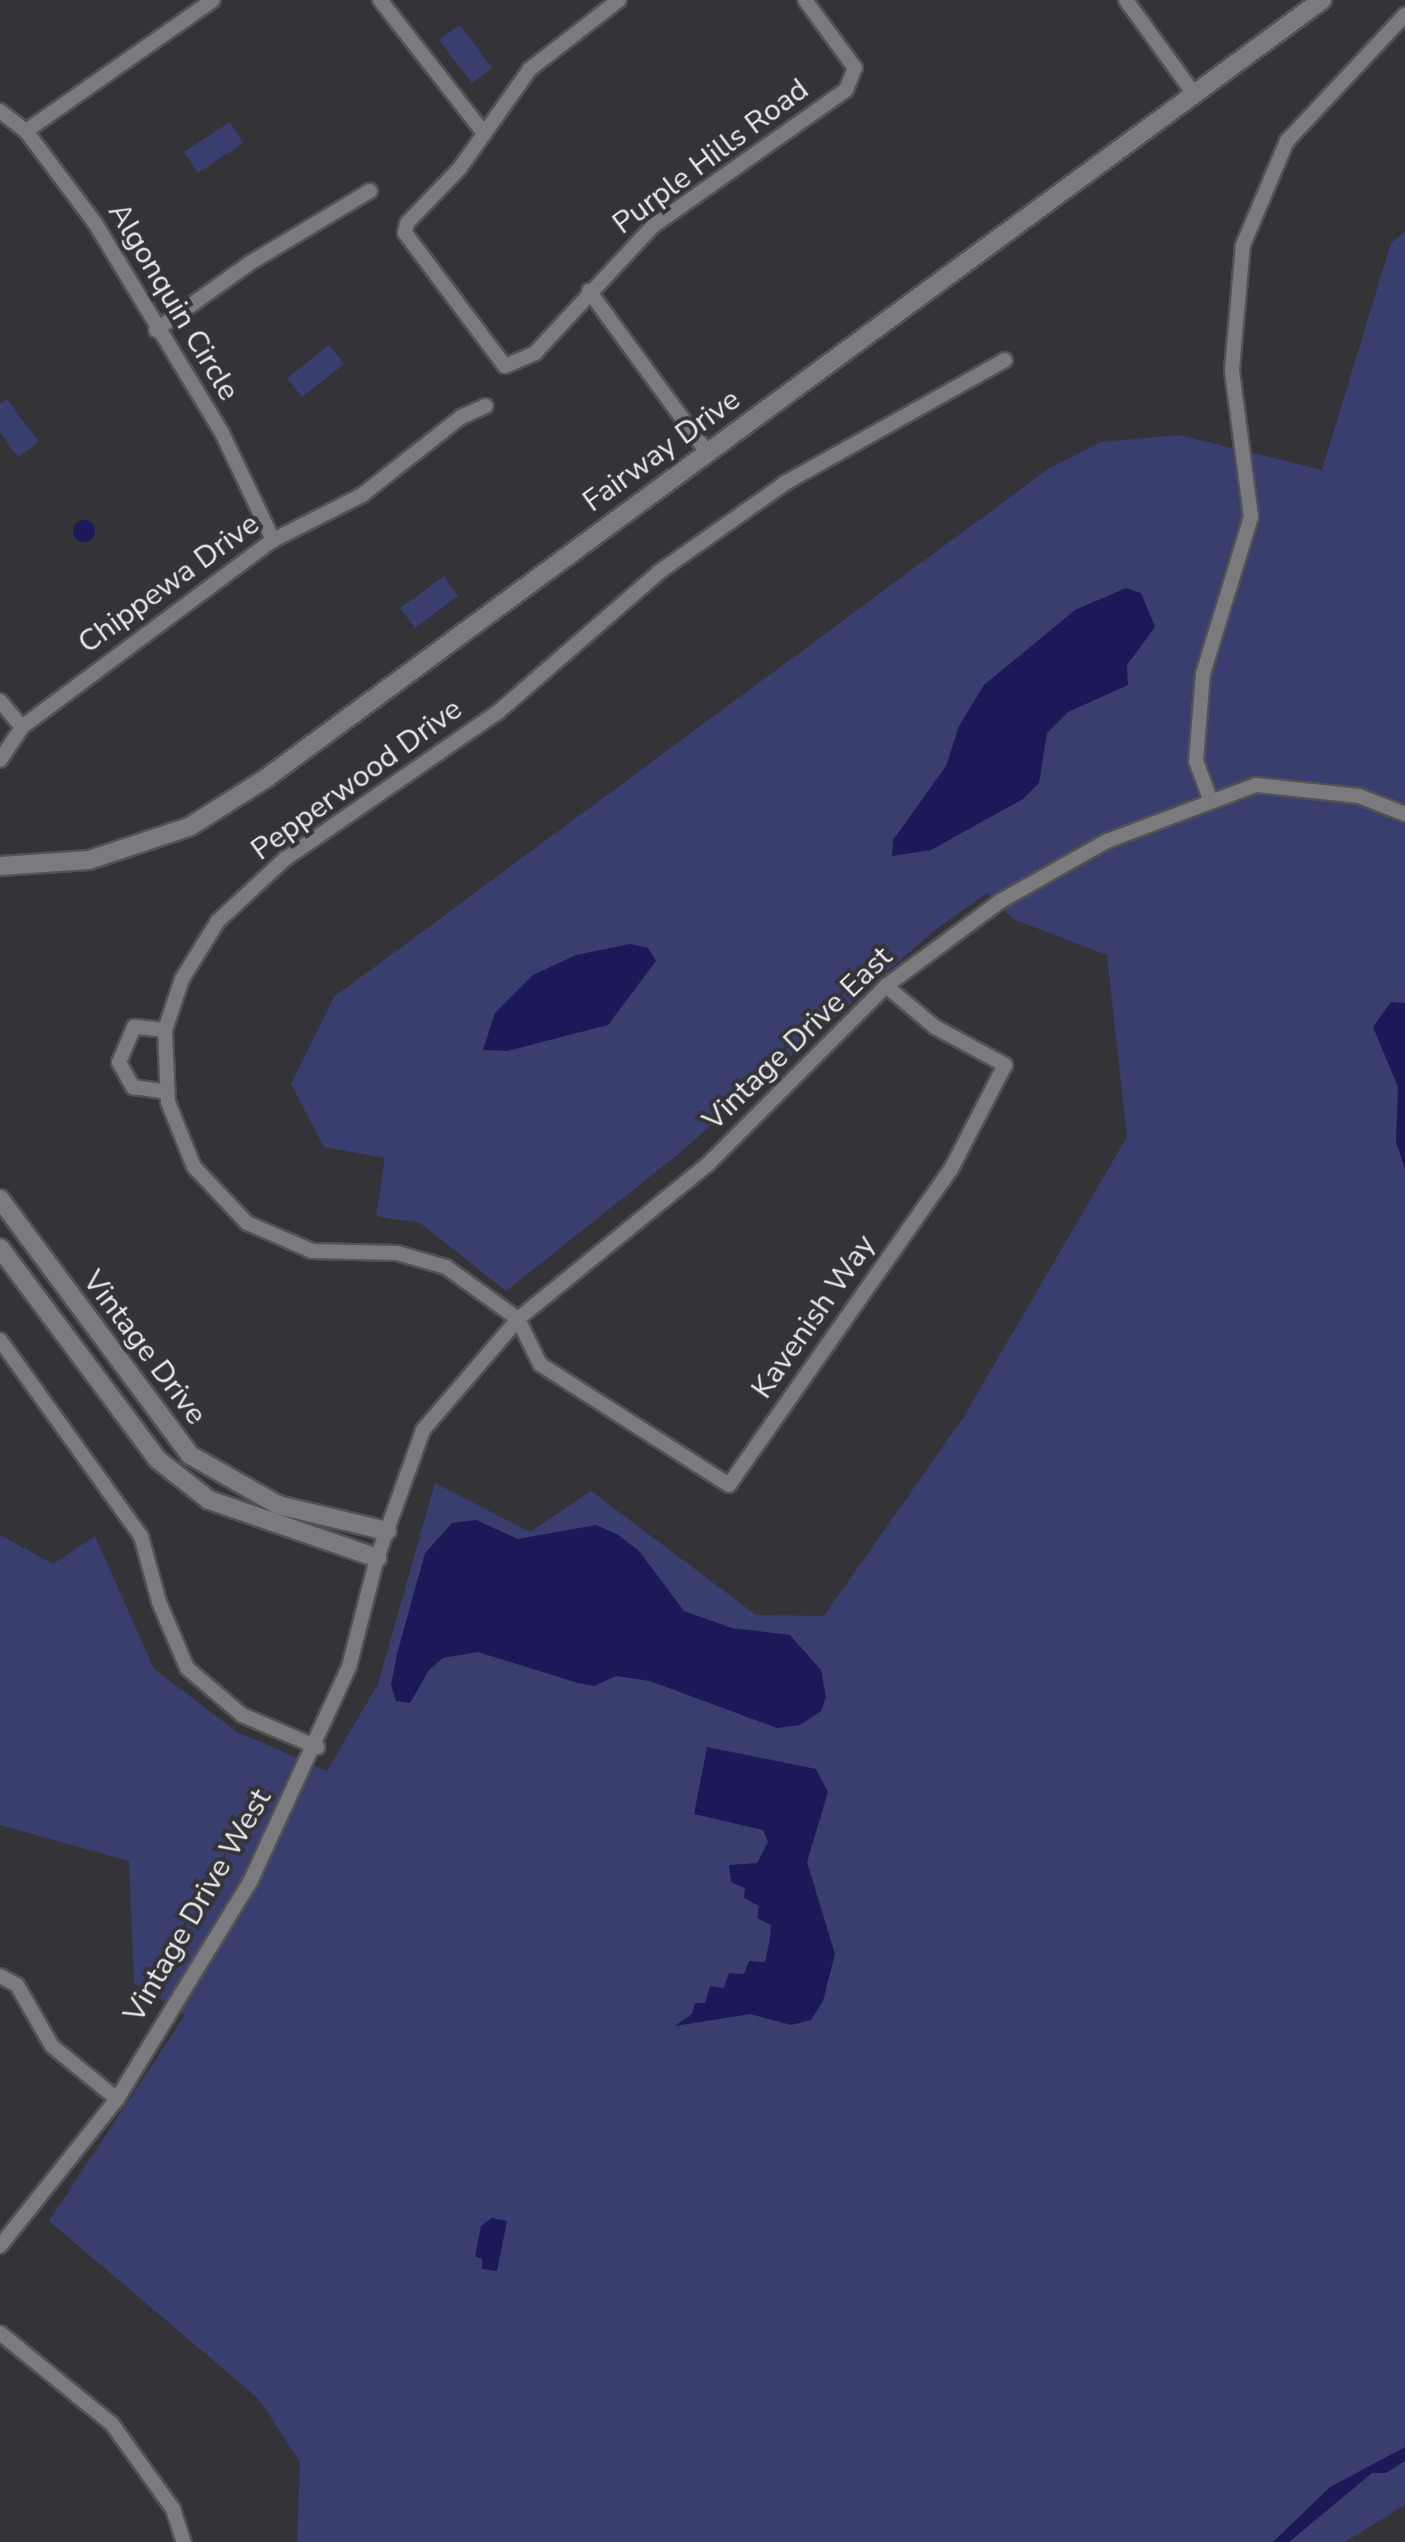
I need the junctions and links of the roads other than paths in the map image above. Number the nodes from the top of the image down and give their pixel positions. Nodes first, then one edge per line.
1 (213, 0) edge
2 (380, 0) edge
3 (619, 0) edge
4 (806, 0) edge
5 (1126, 0) edge
6 (1322, 0) edge
7 (1405, 15) edge
8 (1194, 94) junction
9 (0, 112) edge
10 (26, 132) junction
11 (484, 133) junction
12 (370, 191) dead end
13 (589, 291) junction
14 (156, 330) junction
15 (1004, 360) dead end
16 (486, 406) dead end
17 (707, 452) junction
18 (274, 540) junction
19 (0, 701) edge
20 (22, 727) junction
21 (0, 760) edge
22 (1210, 799) junction
23 (1405, 814) edge
24 (0, 866) edge
25 (886, 986) junction
26 (165, 1030) junction
27 (167, 1092) junction
28 (0, 1200) edge
29 (0, 1248) edge
30 (518, 1319) junction
31 (0, 1340) edge
32 (387, 1531) junction
33 (378, 1558) junction
34 (317, 1748) junction
35 (0, 1976) edge
36 (117, 2099) junction
37 (0, 2246) edge
38 (0, 2333) edge
39 (184, 2542) edge

1 - 10 street
2 - 11 street
3 - 11 street
4 - 13 street, Purple Hills Road
5 - 8 street
6 - 8 street, Fairway Drive
7 - 22 street
8 - 17 street, Fairway Drive
9 - 10 street, Algonquin Circle
10 - 14 street, Algonquin Circle
11 - 13 street, Purple Hills Road
12 - 14 street
13 - 17 street
14 - 18 street, Algonquin Circle
15 - 26 street, Pepperwood Drive
16 - 18 street, Chippewa Drive
17 - 24 street, Fairway Drive
18 - 20 street, Chippewa Drive
19 - 20 street
20 - 21 street, Chippewa Drive
22 - 23 street, Vintage Drive East
22 - 25 street, Vintage Drive East
25 - 30 street, Vintage Drive East
25 - 30 street, Kavenish Way
26 - 27 street, Pepperwood Drive
26 - 27 street
27 - 30 street, Pepperwood Drive
28 - 32 street, Vintage Drive
29 - 33 street, Vintage Drive
30 - 32 street, Vintage Drive East
31 - 34 street
32 - 33 street, Vintage Drive East
33 - 34 street, Vintage Drive West
34 - 36 street, Vintage Drive West
35 - 36 street
36 - 37 street, Vintage Drive West
38 - 39 street

